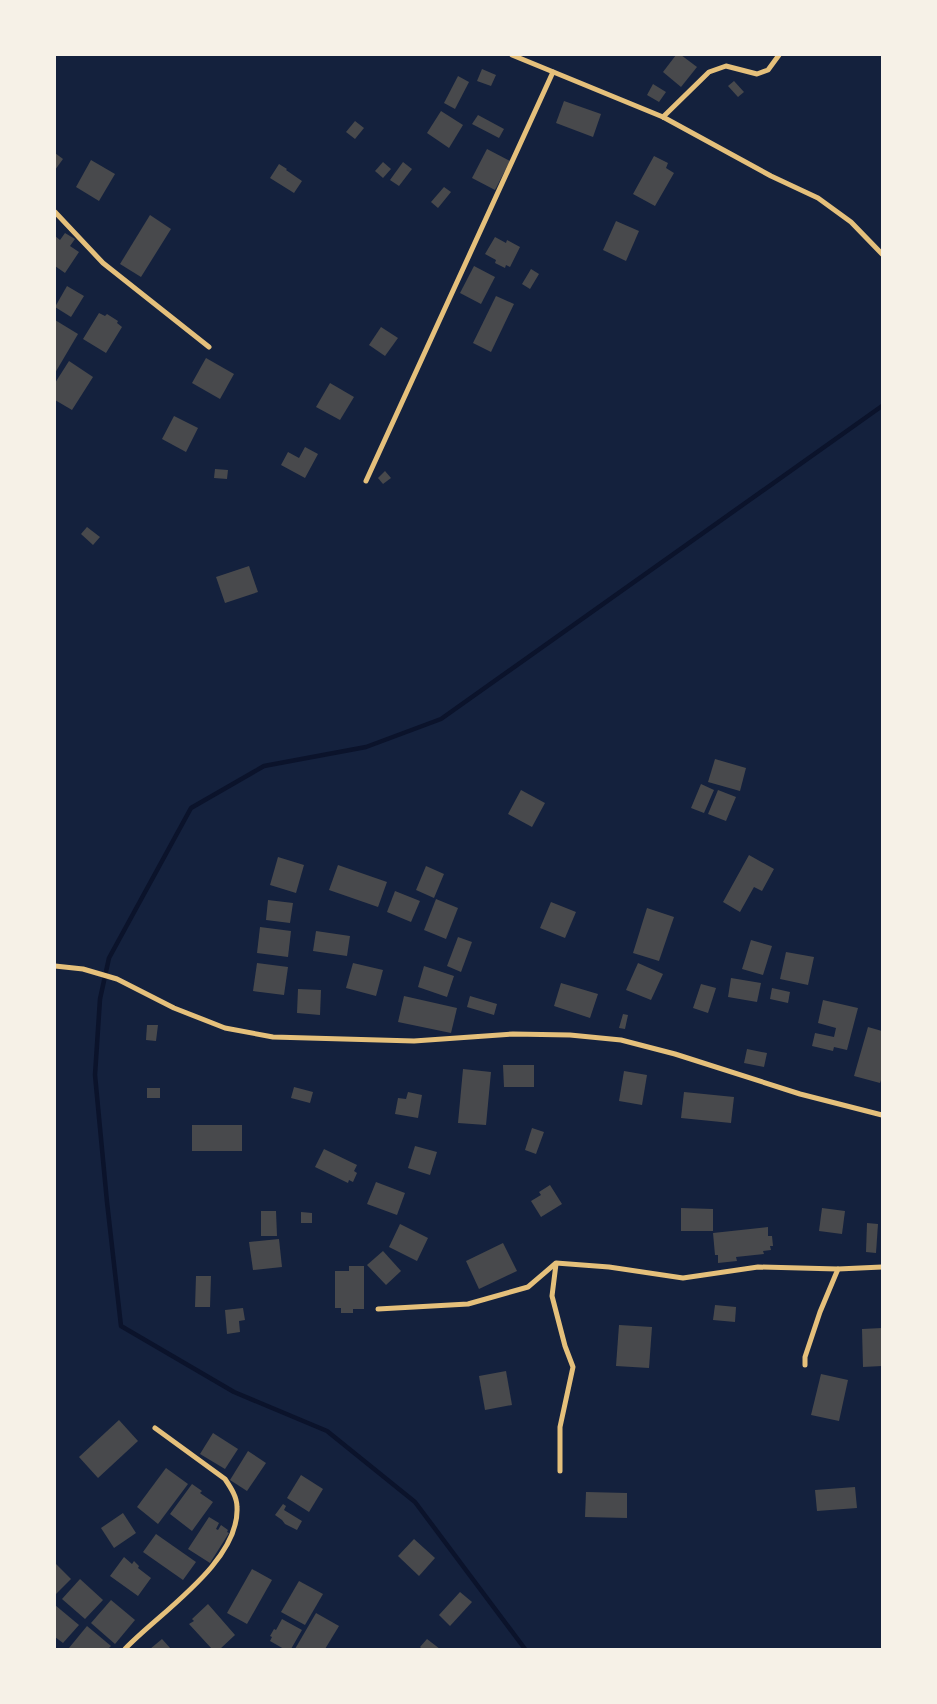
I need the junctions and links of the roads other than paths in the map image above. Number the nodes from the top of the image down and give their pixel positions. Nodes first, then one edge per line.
1 (512, 55) edge
2 (779, 55) edge
3 (553, 72) junction
4 (662, 116) junction
5 (55, 212) edge
6 (882, 254) edge
7 (210, 347) dead end
8 (366, 481) dead end
9 (55, 966) edge
10 (882, 1116) edge
11 (556, 1263) junction
12 (882, 1267) edge
13 (838, 1269) junction
14 (378, 1308) dead end
15 (805, 1365) dead end
16 (155, 1428) dead end
17 (560, 1471) dead end
18 (125, 1649) edge

1 - 3 street
2 - 4 street
3 - 4 street
3 - 8 street
4 - 6 street
5 - 7 street
9 - 10 street
11 - 13 street
11 - 14 street
11 - 17 street
12 - 13 street
13 - 15 street
16 - 18 street

